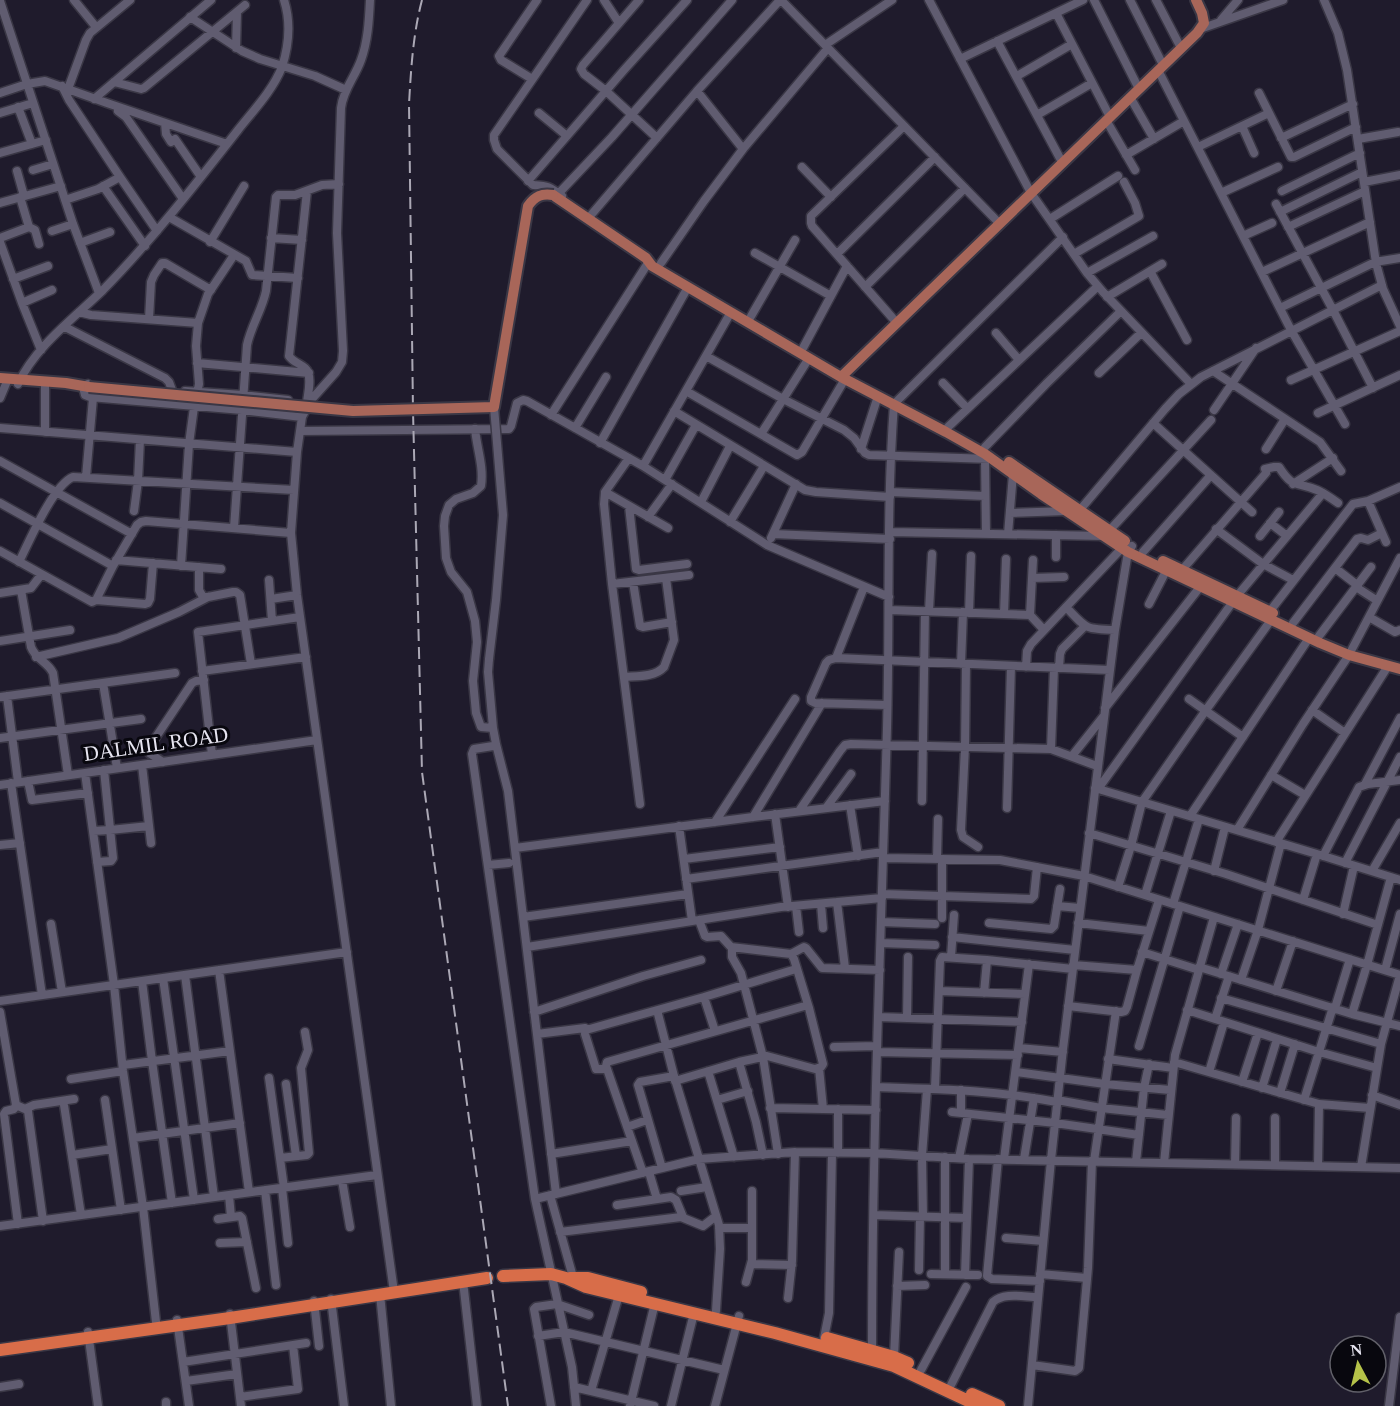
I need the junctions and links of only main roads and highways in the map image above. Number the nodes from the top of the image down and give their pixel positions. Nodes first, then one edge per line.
1 (1196, 0) edge
2 (652, 261) junction
3 (844, 376) junction
4 (7, 382) edge
5 (896, 402) junction
6 (987, 455) junction
7 (1106, 533) junction
8 (1127, 548) junction
9 (1235, 599) junction
10 (1269, 616) junction
11 (1314, 637) junction
12 (1350, 652) junction
13 (1400, 663) edge
14 (1400, 669) edge
15 (503, 1275) dead end
16 (487, 1278) dead end
17 (570, 1278) junction
18 (738, 1320) junction
19 (177, 1323) junction
20 (88, 1335) junction
21 (0, 1344) edge
22 (0, 1350) edge
23 (872, 1355) junction
24 (979, 1406) edge
25 (999, 1406) edge

1 - 3 main road
2 - 3 main road
2 - 3 main road
2 - 4 main road, bridge
3 - 5 main road
3 - 5 main road
5 - 6 main road
5 - 6 main road
6 - 7 main road
6 - 7 main road
7 - 8 main road
8 - 9 main road
8 - 9 main road
9 - 10 main road
10 - 11 main road
10 - 11 main road
11 - 12 main road
12 - 13 main road
12 - 14 main road
15 - 17 highway
16 - 19 highway
17 - 18 highway
17 - 18 highway
18 - 23 highway
19 - 20 highway
19 - 20 highway
20 - 21 highway
20 - 22 highway
23 - 24 highway
23 - 25 highway

